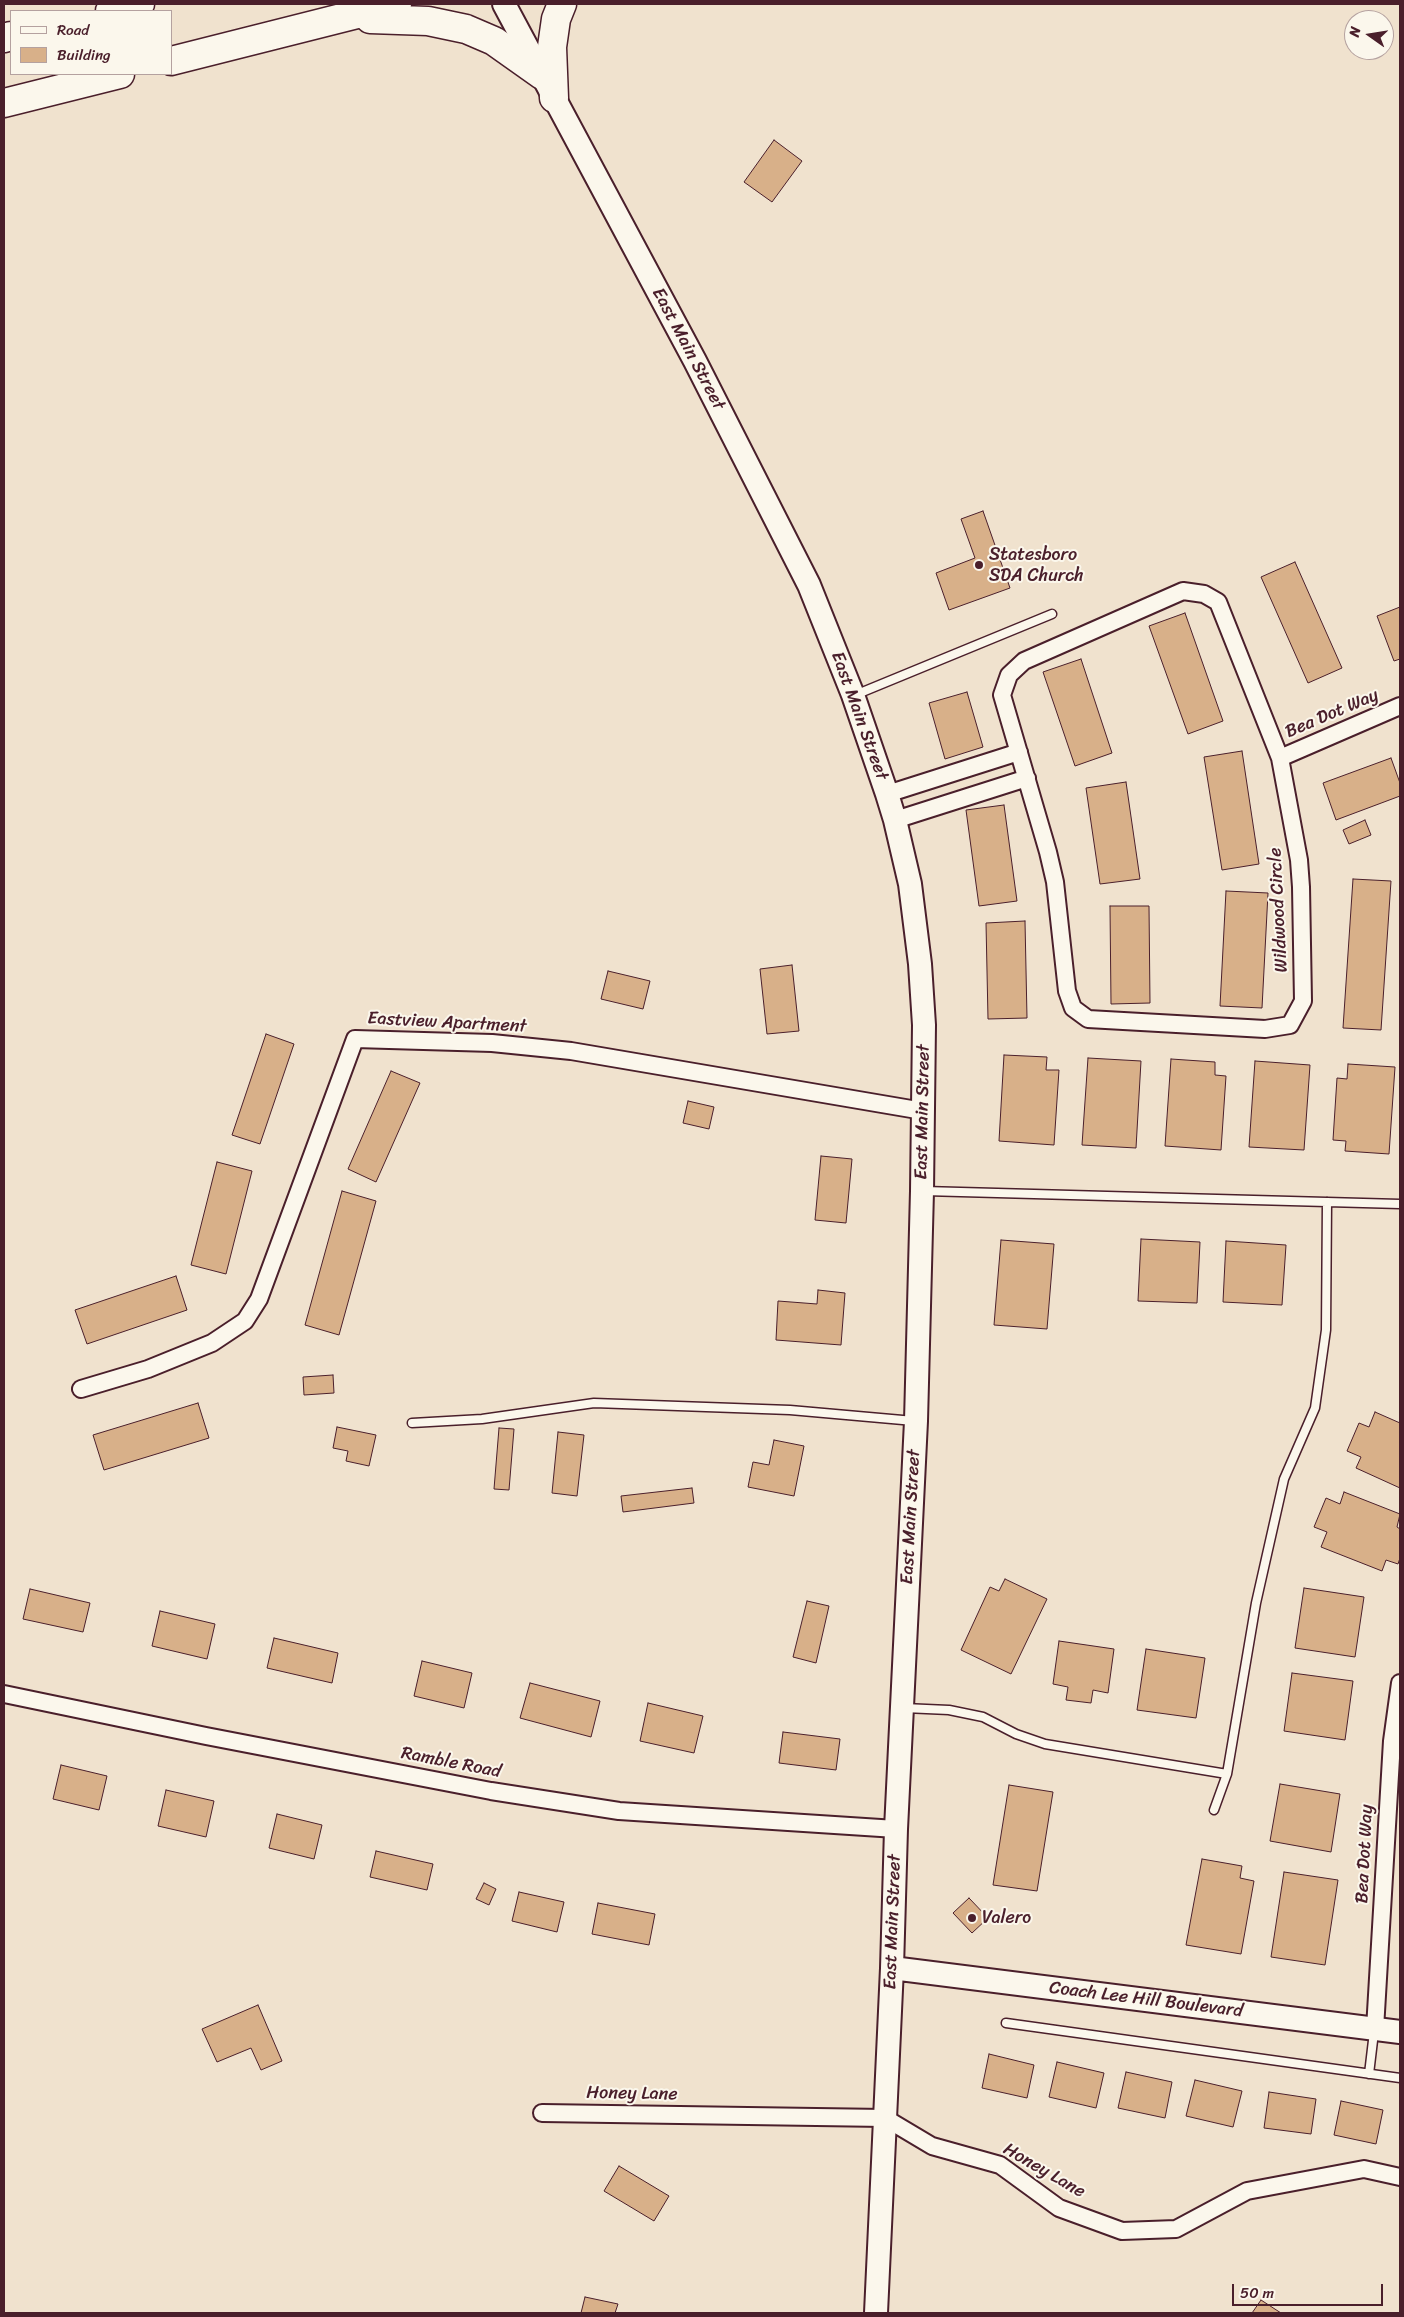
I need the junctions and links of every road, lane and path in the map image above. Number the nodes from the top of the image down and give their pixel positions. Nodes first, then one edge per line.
1 (140, 4) edge
2 (397, 4) edge
3 (504, 4) edge
4 (562, 4) edge
5 (114, 10) edge
6 (341, 18) junction
7 (172, 61) edge
8 (116, 75) edge
9 (548, 86) junction
10 (4, 103) edge
11 (1052, 614) dead end
12 (853, 696) junction
13 (1400, 706) edge
14 (1019, 752) junction
15 (1280, 758) junction
16 (1027, 778) junction
17 (887, 794) junction
18 (895, 820) junction
19 (923, 1111) junction
20 (922, 1191) junction
21 (1327, 1202) junction
22 (1400, 1204) edge
23 (81, 1389) dead end
24 (916, 1421) junction
25 (412, 1423) dead end
26 (1400, 1683) edge
27 (4, 1694) edge
28 (902, 1708) junction
29 (1228, 1774) junction
30 (1214, 1810) dead end
31 (896, 1829) junction
32 (892, 1968) junction
33 (1006, 2024) dead end
34 (1374, 2029) junction
35 (1400, 2032) edge
36 (1369, 2074) junction
37 (1400, 2078) edge
38 (542, 2113) dead end
39 (885, 2118) junction
40 (1400, 2177) edge
41 (876, 2313) edge

1 - 5 highway
2 - 6 highway
3 - 9 main road, East Main Street
4 - 9 highway
6 - 7 highway
6 - 9 highway
8 - 10 highway
9 - 12 main road, East Main Street
11 - 12 lane
12 - 17 main road, East Main Street
13 - 15 street, Bea Dot Way
14 - 15 street, Wildwood Circle
14 - 16 street, Wildwood Circle
14 - 17 street
15 - 16 street, Wildwood Circle
16 - 18 street
17 - 18 main road, East Main Street
18 - 19 main road, East Main Street
19 - 20 main road, East Main Street
19 - 23 street, Eastview Apartment
20 - 21 lane
20 - 24 main road, East Main Street
21 - 22 lane
21 - 29 lane
24 - 25 lane
24 - 28 main road, East Main Street
26 - 34 street, Bea Dot Way
27 - 31 street, Ramble Road
28 - 29 lane
28 - 31 main road, East Main Street
29 - 30 lane
31 - 32 main road, East Main Street
32 - 34 main road, Coach Lee Hill Boulevard
32 - 39 main road, East Main Street
33 - 36 lane
34 - 35 main road, Coach Lee Hill Boulevard
34 - 36 lane
36 - 37 lane
38 - 39 street, Honey Lane
39 - 40 street, Honey Lane
39 - 41 main road, East Main Street

